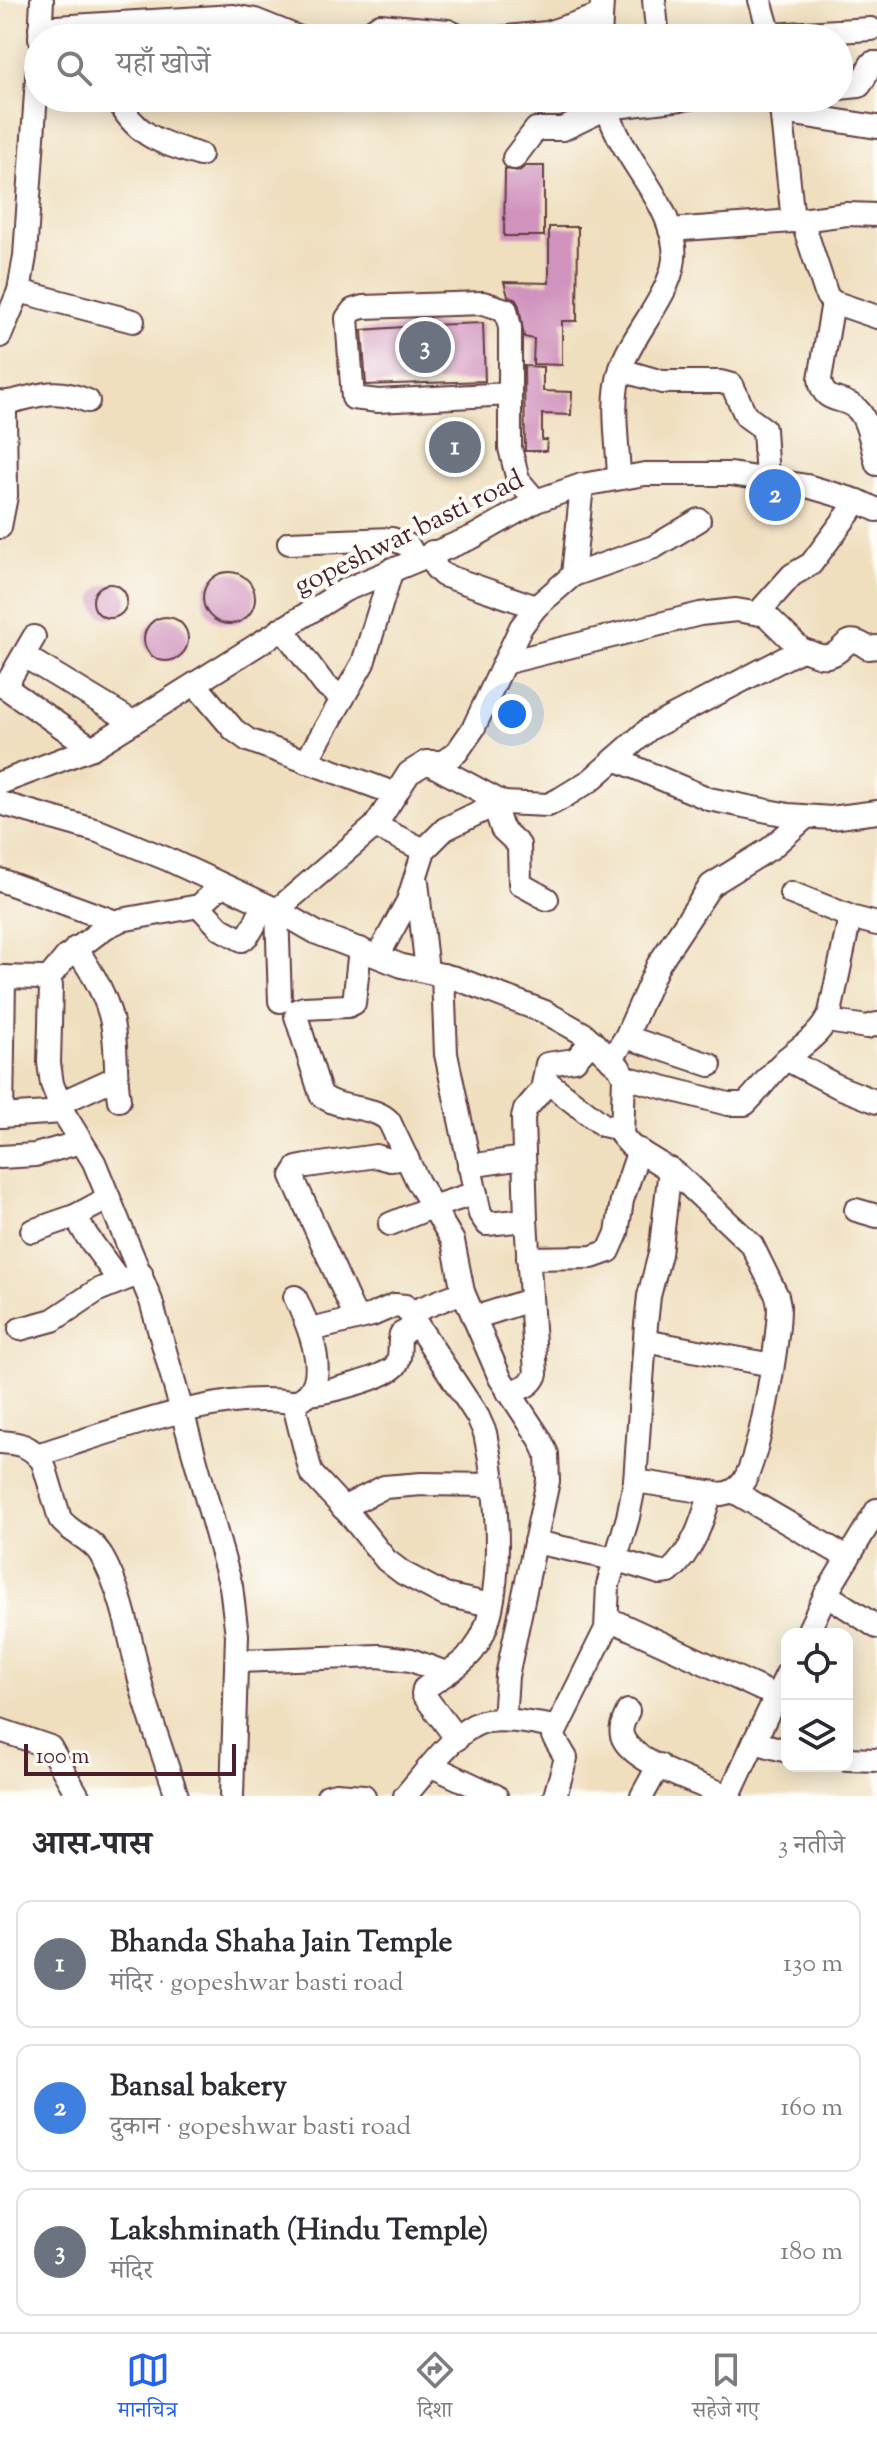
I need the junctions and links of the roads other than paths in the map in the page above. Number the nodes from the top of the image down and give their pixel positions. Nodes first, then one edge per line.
1 (42, 0) edge
2 (654, 0) edge
3 (760, 0) edge
4 (602, 7) edge
5 (41, 24) edge
6 (163, 24) edge
7 (266, 24) edge
8 (566, 24) edge
9 (657, 24) edge
10 (767, 24) edge
11 (871, 29) dead end
12 (853, 30) edge
13 (877, 63) edge
14 (853, 87) edge
15 (35, 112) edge
16 (125, 112) edge
17 (591, 112) edge
18 (608, 112) edge
19 (782, 112) edge
20 (812, 112) edge
21 (877, 127) edge
22 (200, 155) dead end
23 (514, 158) dead end
24 (877, 215) edge
25 (798, 221) junction
26 (670, 230) junction
27 (11, 297) edge
28 (833, 302) junction
29 (877, 317) edge
30 (133, 321) dead end
31 (0, 336) edge
32 (621, 370) junction
33 (510, 394) junction
34 (88, 401) dead end
35 (1, 402) edge
36 (877, 464) edge
37 (619, 477) junction
38 (767, 479) junction
39 (582, 485) junction
40 (536, 501) junction
41 (867, 506) edge
42 (699, 520) dead end
43 (0, 527) edge
44 (289, 543) dead end
45 (424, 556) junction
46 (392, 569) junction
47 (573, 575) junction
48 (536, 607) junction
49 (758, 613) junction
50 (282, 628) junction
51 (34, 637) dead end
52 (877, 647) edge
53 (802, 650) junction
54 (29, 659) dead end
55 (504, 663) junction
56 (195, 684) junction
57 (3, 686) edge
58 (343, 698) junction
59 (133, 722) junction
60 (92, 748) junction
61 (615, 759) junction
62 (306, 762) junction
63 (427, 762) junction
64 (0, 783) edge
65 (396, 794) junction
66 (0, 803) edge
67 (499, 804) junction
68 (877, 812) edge
69 (806, 817) junction
70 (375, 826) junction
71 (424, 850) junction
72 (416, 873) junction
73 (0, 880) edge
74 (222, 885) junction
75 (791, 893) dead end
76 (547, 899) dead end
77 (199, 906) junction
78 (270, 907) junction
79 (850, 917) junction
80 (116, 922) junction
81 (877, 924) edge
82 (76, 948) junction
83 (369, 953) junction
84 (435, 973) junction
85 (2, 977) edge
86 (47, 980) junction
87 (280, 1001) dead end
88 (827, 1021) junction
89 (877, 1024) edge
90 (626, 1037) junction
91 (592, 1041) junction
92 (786, 1059) junction
93 (710, 1065) dead end
94 (617, 1068) junction
95 (545, 1080) junction
96 (877, 1102) edge
97 (60, 1108) junction
98 (1, 1116) edge
99 (621, 1129) junction
100 (81, 1142) junction
101 (639, 1150) junction
102 (0, 1157) edge
103 (407, 1158) junction
104 (523, 1158) junction
105 (469, 1166) junction
106 (670, 1169) junction
107 (476, 1193) junction
108 (109, 1198) junction
109 (432, 1207) junction
110 (75, 1216) junction
111 (526, 1220) junction
112 (390, 1224) dead end
113 (32, 1231) dead end
114 (528, 1258) junction
115 (141, 1273) junction
116 (119, 1280) junction
117 (463, 1292) junction
118 (295, 1297) dead end
119 (530, 1300) junction
120 (356, 1318) junction
121 (474, 1318) junction
122 (413, 1319) junction
123 (20, 1329) dead end
124 (311, 1330) junction
125 (645, 1341) junction
126 (772, 1365) junction
127 (508, 1392) junction
128 (302, 1398) junction
129 (183, 1412) junction
130 (0, 1442) edge
131 (37, 1455) junction
132 (635, 1481) junction
133 (492, 1485) junction
134 (722, 1492) junction
135 (343, 1508) junction
136 (877, 1510) edge
137 (870, 1540) edge
138 (497, 1542) junction
139 (535, 1545) junction
140 (848, 1558) junction
141 (614, 1559) junction
142 (826, 1594) junction
143 (491, 1605) junction
144 (607, 1618) junction
145 (877, 1627) edge
146 (810, 1628) edge
147 (237, 1661) junction
148 (446, 1673) junction
149 (781, 1686) edge
150 (763, 1690) dead end
151 (628, 1711) dead end
152 (504, 1720) junction
153 (556, 1727) junction
154 (0, 1730) edge
155 (457, 1739) junction
156 (754, 1742) junction
157 (781, 1749) edge
158 (853, 1759) edge
159 (877, 1760) edge
160 (659, 1765) junction
161 (432, 1766) junction
162 (78, 1796) edge
163 (177, 1796) edge
164 (232, 1796) edge
165 (328, 1796) edge
166 (364, 1796) edge
167 (405, 1796) edge
168 (496, 1796) edge
169 (555, 1796) edge
170 (642, 1796) edge
171 (728, 1796) edge

1 - 5 street
2 - 9 street
3 - 10 street
4 - 8 street
6 - 7 street
11 - 12 street
13 - 14 street
15 - 27 street
16 - 22 street
17 - 23 street
18 - 26 street
19 - 25 street
20 - 21 street
24 - 25 street
25 - 26 street
25 - 28 street
26 - 32 street
27 - 30 street
27 - 31 street
28 - 29 street
28 - 36 street
32 - 37 street
32 - 38 street
33 - 33 street
33 - 40 street
34 - 35 street
35 - 43 street
37 - 38 street, gopeshwar basti road
37 - 39 street, gopeshwar basti road
38 - 41 street, gopeshwar basti road
39 - 40 street, gopeshwar basti road
39 - 47 street
40 - 45 street, gopeshwar basti road
41 - 49 street
42 - 47 street
44 - 45 street
45 - 46 street, gopeshwar basti road
45 - 48 street
46 - 50 street, gopeshwar basti road
46 - 58 street
47 - 48 street
48 - 55 street
49 - 53 street
49 - 55 street
50 - 56 street, gopeshwar basti road
50 - 58 street
51 - 57 street
52 - 53 street
53 - 61 street
54 - 59 street
55 - 63 street
56 - 59 street, gopeshwar basti road
56 - 62 street
57 - 60 street
58 - 62 street
59 - 60 street, gopeshwar basti road
60 - 64 street, gopeshwar basti road
61 - 67 street
61 - 69 street
62 - 65 street
63 - 65 street
63 - 67 street
65 - 70 street
66 - 74 street
67 - 71 street
67 - 76 street
68 - 69 street
69 - 90 street
70 - 71 street
70 - 78 street
71 - 72 street
72 - 83 street
72 - 84 street
73 - 80 street
74 - 77 street
74 - 78 street
75 - 79 street
77 - 78 street
77 - 80 street
78 - 83 street
78 - 87 street
79 - 81 street
79 - 88 street
80 - 82 street
82 - 86 street
82 - 97 street
83 - 84 street
83 - 103 street
84 - 91 street
84 - 105 street
85 - 86 street
85 - 98 street
86 - 97 street
88 - 89 street
88 - 92 street
90 - 93 street
90 - 94 street
91 - 94 street
91 - 95 street
92 - 94 street
92 - 96 street
94 - 99 street
95 - 99 street
95 - 104 street
97 - 98 street
97 - 100 street
99 - 101 street
100 - 102 street
100 - 108 street
101 - 106 street
101 - 114 street
103 - 109 street
103 - 120 street
104 - 105 street
104 - 111 street
105 - 107 street
106 - 125 street
106 - 126 street
107 - 109 street
107 - 111 street
108 - 110 street
108 - 115 street
109 - 112 street
109 - 117 street
110 - 113 street
110 - 116 street
111 - 114 street
114 - 119 street
115 - 116 street
115 - 129 street
116 - 123 street
117 - 121 street
117 - 122 street
118 - 124 street
119 - 121 street
119 - 127 street
120 - 122 street
120 - 124 street
121 - 127 street
122 - 128 street
122 - 133 street
124 - 128 street
125 - 126 street
125 - 132 street
126 - 134 street
127 - 139 street
128 - 129 street
128 - 135 street
129 - 131 street
129 - 147 street
130 - 131 street
131 - 163 street
132 - 134 street
132 - 141 street
133 - 135 street
133 - 138 street
134 - 140 street
134 - 141 street
135 - 143 street
136 - 137 street
137 - 140 street
138 - 139 street
138 - 143 street
139 - 141 street
139 - 152 street
140 - 142 street
141 - 144 street
142 - 145 street
142 - 146 street
143 - 148 street
144 - 150 street
144 - 153 street
147 - 148 street
147 - 164 street
148 - 155 street
149 - 156 street
151 - 160 street
152 - 153 street
152 - 155 street
153 - 169 street
154 - 162 street
155 - 161 street
156 - 157 street
156 - 171 street
158 - 159 street
160 - 170 street
160 - 171 street
161 - 167 street
161 - 168 street
165 - 166 street

